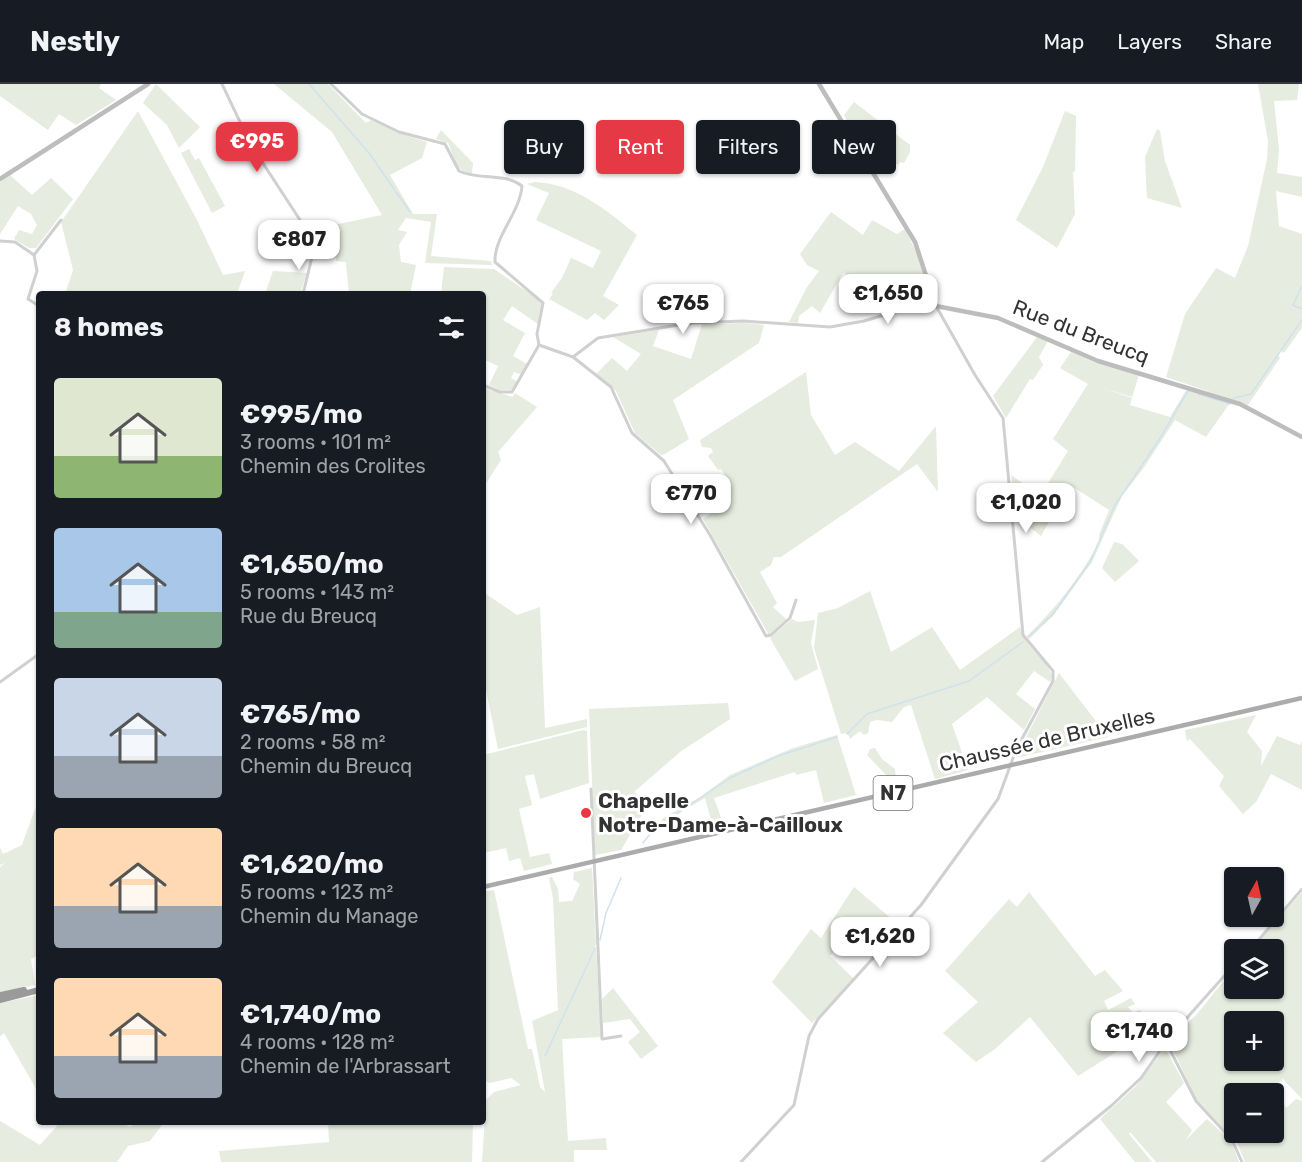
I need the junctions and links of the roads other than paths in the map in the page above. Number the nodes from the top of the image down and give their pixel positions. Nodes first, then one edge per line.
1 (148, 84) edge
2 (222, 84) edge
3 (331, 84) edge
4 (819, 84) edge
5 (0, 179) edge
6 (61, 220) dead end
7 (0, 241) edge
8 (34, 255) junction
9 (304, 291) edge
10 (36, 304) edge
11 (936, 306) junction
12 (539, 345) junction
13 (573, 357) junction
14 (486, 386) edge
15 (1302, 437) edge
16 (796, 600) dead end
17 (36, 656) edge
18 (0, 682) edge
19 (1302, 698) edge
20 (1010, 765) junction
21 (591, 789) dead end
22 (594, 861) junction
23 (486, 886) edge
24 (1302, 890) edge
25 (1260, 939) edge
26 (1224, 976) edge
27 (36, 989) edge
28 (36, 990) edge
29 (0, 995) edge
30 (0, 1000) edge
31 (621, 1036) dead end
32 (1166, 1042) junction
33 (741, 1162) edge
34 (1042, 1162) edge
35 (1242, 1162) edge

1 - 5 street
2 - 9 street
3 - 12 street
4 - 11 street
6 - 8 street
7 - 8 street
8 - 10 street
11 - 13 street, Rue du Breucq
11 - 15 street, Rue du Breucq
11 - 20 street
12 - 13 street
12 - 14 street
13 - 16 street
17 - 18 street
19 - 20 main road, Chaussée de Bruxelles / N7
20 - 22 main road, Chaussée de Bruxelles / N7
20 - 33 street
21 - 22 street
22 - 23 main road, Chaussée de Bruxelles / N7
22 - 31 street
24 - 25 street
26 - 32 street
27 - 29 highway
28 - 30 highway
32 - 34 street
32 - 35 street

